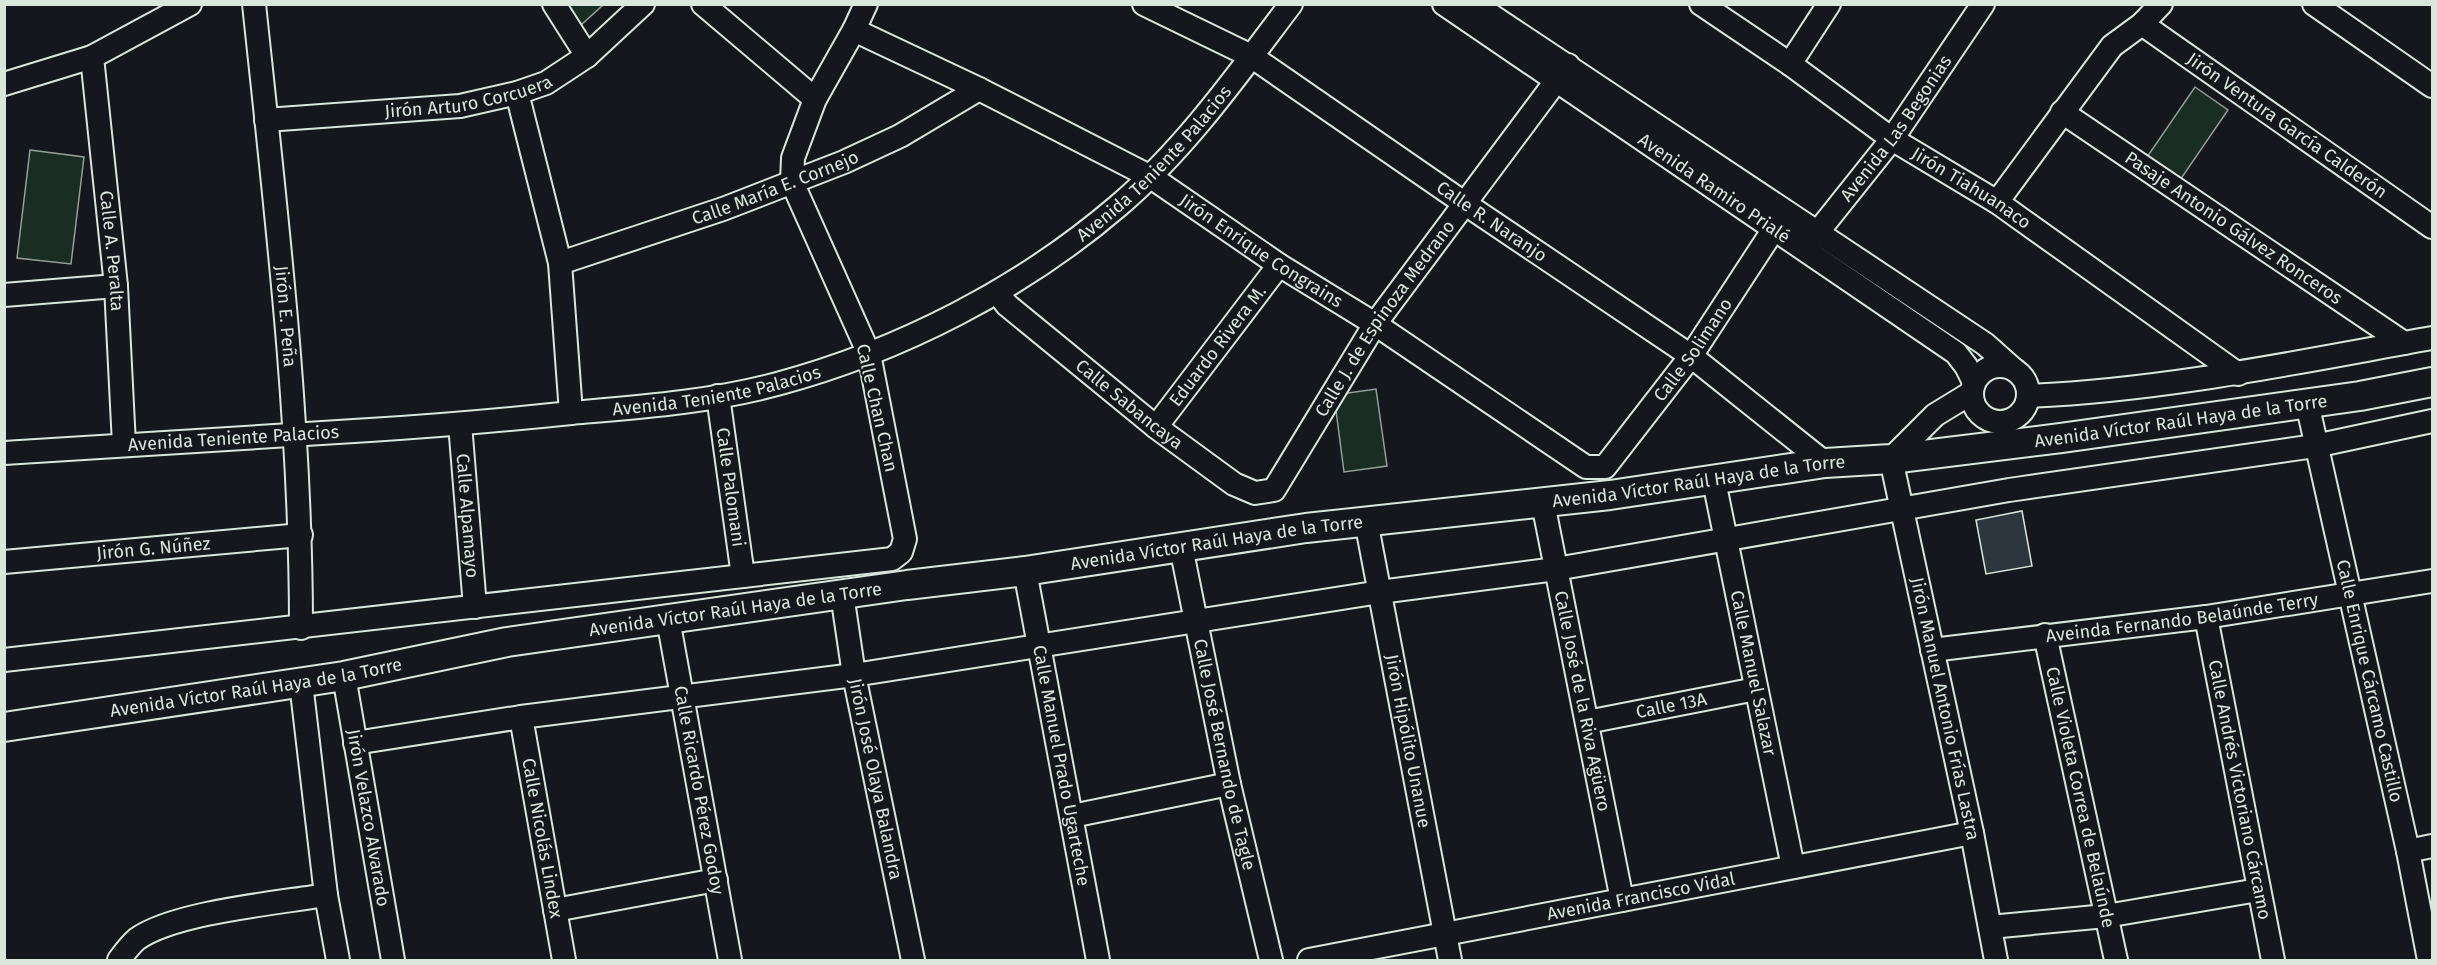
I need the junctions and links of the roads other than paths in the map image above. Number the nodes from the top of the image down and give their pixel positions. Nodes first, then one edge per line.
1 (190, 4) edge
2 (254, 4) edge
3 (554, 4) edge
4 (643, 4) edge
5 (703, 4) edge
6 (866, 4) edge
7 (1144, 4) edge
8 (1291, 4) edge
9 (1444, 4) edge
10 (1474, 4) edge
11 (1701, 4) edge
12 (1829, 4) edge
13 (1983, 4) edge
14 (2161, 4) edge
15 (2314, 4) edge
16 (2142, 24) junction
17 (854, 30) junction
18 (587, 56) junction
19 (1251, 56) junction
20 (92, 57) junction
21 (1790, 64) junction
22 (1563, 73) junction
23 (4, 84) edge
24 (2433, 86) edge
25 (979, 88) junction
26 (517, 93) junction
27 (815, 99) junction
28 (2062, 112) junction
29 (266, 120) junction
30 (1892, 139) junction
31 (1151, 177) junction
32 (792, 182) junction
33 (1997, 202) junction
34 (1464, 203) junction
35 (1779, 221) junction
36 (2433, 227) edge
37 (1811, 241) junction
38 (560, 263) junction
39 (1279, 265) junction
40 (116, 286) junction
41 (997, 292) junction
42 (5, 294) edge
43 (1375, 324) junction
44 (2433, 338) edge
45 (2404, 343) junction
46 (869, 354) junction
47 (1691, 356) junction
48 (2012, 368) junction
49 (2238, 375) junction
50 (2433, 382) edge
51 (718, 396) junction
52 (1974, 396) junction
53 (2027, 401) junction
54 (2307, 403) junction
55 (571, 413) junction
56 (2433, 421) edge
57 (460, 424) junction
58 (1156, 427) junction
59 (296, 434) junction
60 (2030, 442) junction
61 (124, 446) junction
62 (1982, 446) junction
63 (2315, 446) junction
64 (4, 453) edge
65 (1891, 459) junction
66 (1825, 463) junction
67 (1586, 466) joint
68 (1714, 481) junction
69 (1274, 490) joint
70 (1543, 503) junction
71 (1902, 508) junction
72 (1366, 521) junction
73 (301, 535) junction
74 (1726, 540) junction
75 (1181, 547) junction
76 (4, 562) edge
77 (1556, 569) junction
78 (1025, 571) junction
79 (743, 576) junction
80 (2433, 581) edge
81 (1380, 592) junction
82 (842, 594) junction
83 (2349, 594) junction
84 (476, 607) junction
85 (2206, 617) junction
86 (668, 619) junction
87 (1197, 621) junction
88 (301, 628) junction
89 (2045, 635) junction
90 (1040, 646) junction
91 (1932, 650) junction
92 (4, 660) edge
93 (854, 675) junction
94 (344, 676) junction
95 (301, 683) junction
96 (1756, 689) junction
97 (683, 697) junction
98 (521, 717) junction
99 (1587, 722) junction
100 (4, 727) edge
101 (355, 743) junction
102 (1229, 784) junction
103 (1072, 816) junction
104 (1972, 833) junction
105 (2433, 846) edge
106 (2409, 851) junction
107 (1793, 867) junction
108 (716, 880) junction
109 (2258, 890) junction
110 (326, 895) junction
111 (1622, 900) junction
112 (555, 910) junction
113 (2106, 916) junction
114 (1990, 927) junction
115 (1445, 934) junction
116 (119, 960) edge
117 (338, 960) edge
118 (393, 960) edge
119 (564, 960) edge
120 (730, 960) edge
121 (913, 960) edge
122 (1098, 960) edge
123 (1271, 960) edge
124 (1309, 960) edge
125 (1450, 960) edge
126 (1996, 960) edge
127 (2116, 960) edge
128 (2272, 960) edge
129 (2429, 960) edge

1 - 20 street
2 - 29 street, Jirón E. Peña
3 - 18 street
4 - 18 street, Jirón Arturo Corcuera
5 - 27 street
6 - 17 street
7 - 19 street, Calle R. Naranjo
8 - 19 street, Avenida Teniente Palacios
9 - 22 street, Avenida Ramiro Prialé
10 - 22 street, Avenida Ramiro Prialé
11 - 21 street, Jirón Tiahuanaco
12 - 21 street
13 - 30 street, Avenida Las Begonias
14 - 16 street
15 - 24 street
16 - 28 street
16 - 36 street, Jirón Ventura García Calderón
17 - 25 street, Jirón Enrique Congrains
17 - 27 street
18 - 26 street, Jirón Arturo Corcuera
19 - 31 street, Avenida Teniente Palacios
19 - 34 street, Calle R. Naranjo
20 - 23 street
20 - 40 street, Calle A. Peralta
21 - 30 street, Jirón Tiahuanaco
22 - 34 street, Calle J. de Espinoza Medrano
22 - 35 street, Avenida Ramiro Prialé
25 - 31 street, Jirón Enrique Congrains
25 - 32 street, Calle María E. Cornejo
26 - 29 street, Jirón Arturo Corcuera
26 - 38 street
27 - 32 street
28 - 33 street
28 - 45 street, Pasaje Antonio Gálvez Ronceros
29 - 59 street, Jirón E. Peña
30 - 33 street, Jirón Tiahuanaco
30 - 37 street, Avenida Las Begonias
31 - 39 street, Jirón Enrique Congrains
31 - 41 street, Avenida Teniente Palacios
32 - 38 street, Calle María E. Cornejo
32 - 46 street, Calle Chan Chan
33 - 49 street, Jirón Tiahuanaco
34 - 43 street, Calle J. de Espinoza Medrano
34 - 47 street, Calle R. Naranjo
35 - 37 street, Avenida Ramiro Prialé
35 - 47 street, Calle Solimano
37 - 48 street, Avenida Ramiro Prialé
37 - 52 street, Avenida Ramiro Prialé
38 - 55 street
39 - 43 street, Jirón Enrique Congrains
39 - 58 street, Eduardo Rivera M.
40 - 42 street
40 - 61 street, Calle A. Peralta
41 - 46 street, Avenida Teniente Palacios
41 - 58 street, Calle Sabancaya
43 - 67 street, Jirón Enrique Congrains
43 - 69 street, Calle J. de Espinoza Medrano
44 - 45 street, Avenida Víctor Raúl Haya de la Torre
45 - 49 street, Avenida Víctor Raúl Haya de la Torre
46 - 51 street, Avenida Teniente Palacios
46 - 79 street, Calle Chan Chan
47 - 66 street, Calle R. Naranjo
47 - 67 street, Calle Solimano
48 - 52 street
48 - 53 street
49 - 53 street, Avenida Víctor Raúl Haya de la Torre
50 - 54 main road, Avenida Víctor Raúl Haya de la Torre
51 - 55 street, Avenida Teniente Palacios
51 - 79 street, Calle Palomani
52 - 53 street
52 - 62 street, Avenida Ramiro Prialé
52 - 65 street
53 - 60 street
54 - 60 main road, Avenida Víctor Raúl Haya de la Torre
54 - 63 street, Calle Enrique Cárcamo Castillo
55 - 57 street, Avenida Teniente Palacios
56 - 63 street
57 - 59 street, Avenida Teniente Palacios
57 - 84 street, Calle Alpamayo
58 - 69 street, Calle Sabancaya
59 - 61 street, Avenida Teniente Palacios
59 - 73 street, Jirón E. Peña
60 - 62 main road, Avenida Víctor Raúl Haya de la Torre
61 - 64 street, Avenida Teniente Palacios
62 - 65 main road, Avenida Víctor Raúl Haya de la Torre
63 - 71 street
63 - 83 street, Calle Enrique Cárcamo Castillo
65 - 66 main road, Avenida Víctor Raúl Haya de la Torre
65 - 71 street, Jirón Manuel Antonio Frías Lastra
66 - 68 main road, Avenida Víctor Raúl Haya de la Torre
68 - 70 main road, Avenida Víctor Raúl Haya de la Torre
68 - 74 street, Calle Manuel Salazar
70 - 72 main road, Avenida Víctor Raúl Haya de la Torre
70 - 77 street, Calle José de la Riva Agüero
71 - 74 street
71 - 91 street, Jirón Manuel Antonio Frías Lastra
72 - 75 main road, Avenida Víctor Raúl Haya de la Torre
72 - 81 street, Jirón Hipólito Unanue
73 - 76 street, Jirón G. Núñez
73 - 88 street, Jirón E. Peña
74 - 77 street
74 - 96 street, Calle Manuel Salazar
75 - 78 main road, Avenida Víctor Raúl Haya de la Torre
75 - 87 street, Calle José Bernando de Tagle
77 - 81 street
77 - 99 street, Calle José de la Riva Agüero
78 - 82 main road, Avenida Víctor Raúl Haya de la Torre
78 - 90 street, Calle Manuel Prado Ugarteche
79 - 84 street
80 - 83 street, Aveinda Fernando Belaúnde Terry
81 - 87 street
81 - 115 street, Jirón Hipólito Unanue
82 - 86 main road, Avenida Víctor Raúl Haya de la Torre
82 - 93 street, Jirón José Olaya Balandra
83 - 85 street, Aveinda Fernando Belaúnde Terry
83 - 106 street, Calle Enrique Cárcamo Castillo
84 - 88 street
85 - 89 street, Aveinda Fernando Belaúnde Terry
85 - 109 street, Calle Andrés Victoriano Cárcamo
86 - 94 main road, Avenida Víctor Raúl Haya de la Torre
86 - 97 street, Calle Ricardo Pérez Godoy
87 - 90 street
87 - 102 street, Calle José Bernando de Tagle
88 - 92 street
89 - 91 street, Aveinda Fernando Belaúnde Terry
89 - 113 street, Calle Violeta Correa de Belaúnde
90 - 93 street
90 - 103 street, Calle Manuel Prado Ugarteche
91 - 104 street, Jirón Manuel Antonio Frías Lastra
93 - 97 street
93 - 121 street, Jirón José Olaya Balandra
94 - 95 main road, Avenida Víctor Raúl Haya de la Torre
94 - 101 street, Jirón Velazco Alvarado
95 - 100 main road, Avenida Víctor Raúl Haya de la Torre
95 - 110 street
96 - 99 street, Calle 13A
96 - 107 street, Calle Manuel Salazar
97 - 98 street
97 - 108 street, Calle Ricardo Pérez Godoy
98 - 101 street
98 - 112 street, Calle Nicolás Lindex
99 - 111 street, Calle José de la Riva Agüero
101 - 118 street, Jirón Velazco Alvarado
102 - 103 street
102 - 123 street, Calle José Bernando de Tagle
103 - 122 street, Calle Manuel Prado Ugarteche
104 - 107 street, Avenida Francisco Vidal
104 - 114 street, Jirón Manuel Antonio Frías Lastra
105 - 106 street
106 - 129 street, Calle Enrique Cárcamo Castillo
107 - 111 street, Avenida Francisco Vidal
108 - 112 street
108 - 120 street, Calle Ricardo Pérez Godoy
109 - 113 street
109 - 128 street, Calle Andrés Victoriano Cárcamo
110 - 116 street
110 - 117 street
111 - 115 street, Avenida Francisco Vidal
112 - 119 street, Calle Nicolás Lindex
113 - 114 street
113 - 127 street, Calle Violeta Correa de Belaúnde
114 - 126 street, Jirón Manuel Antonio Frías Lastra
115 - 124 street, Avenida Francisco Vidal
115 - 125 street, Jirón Hipólito Unanue

